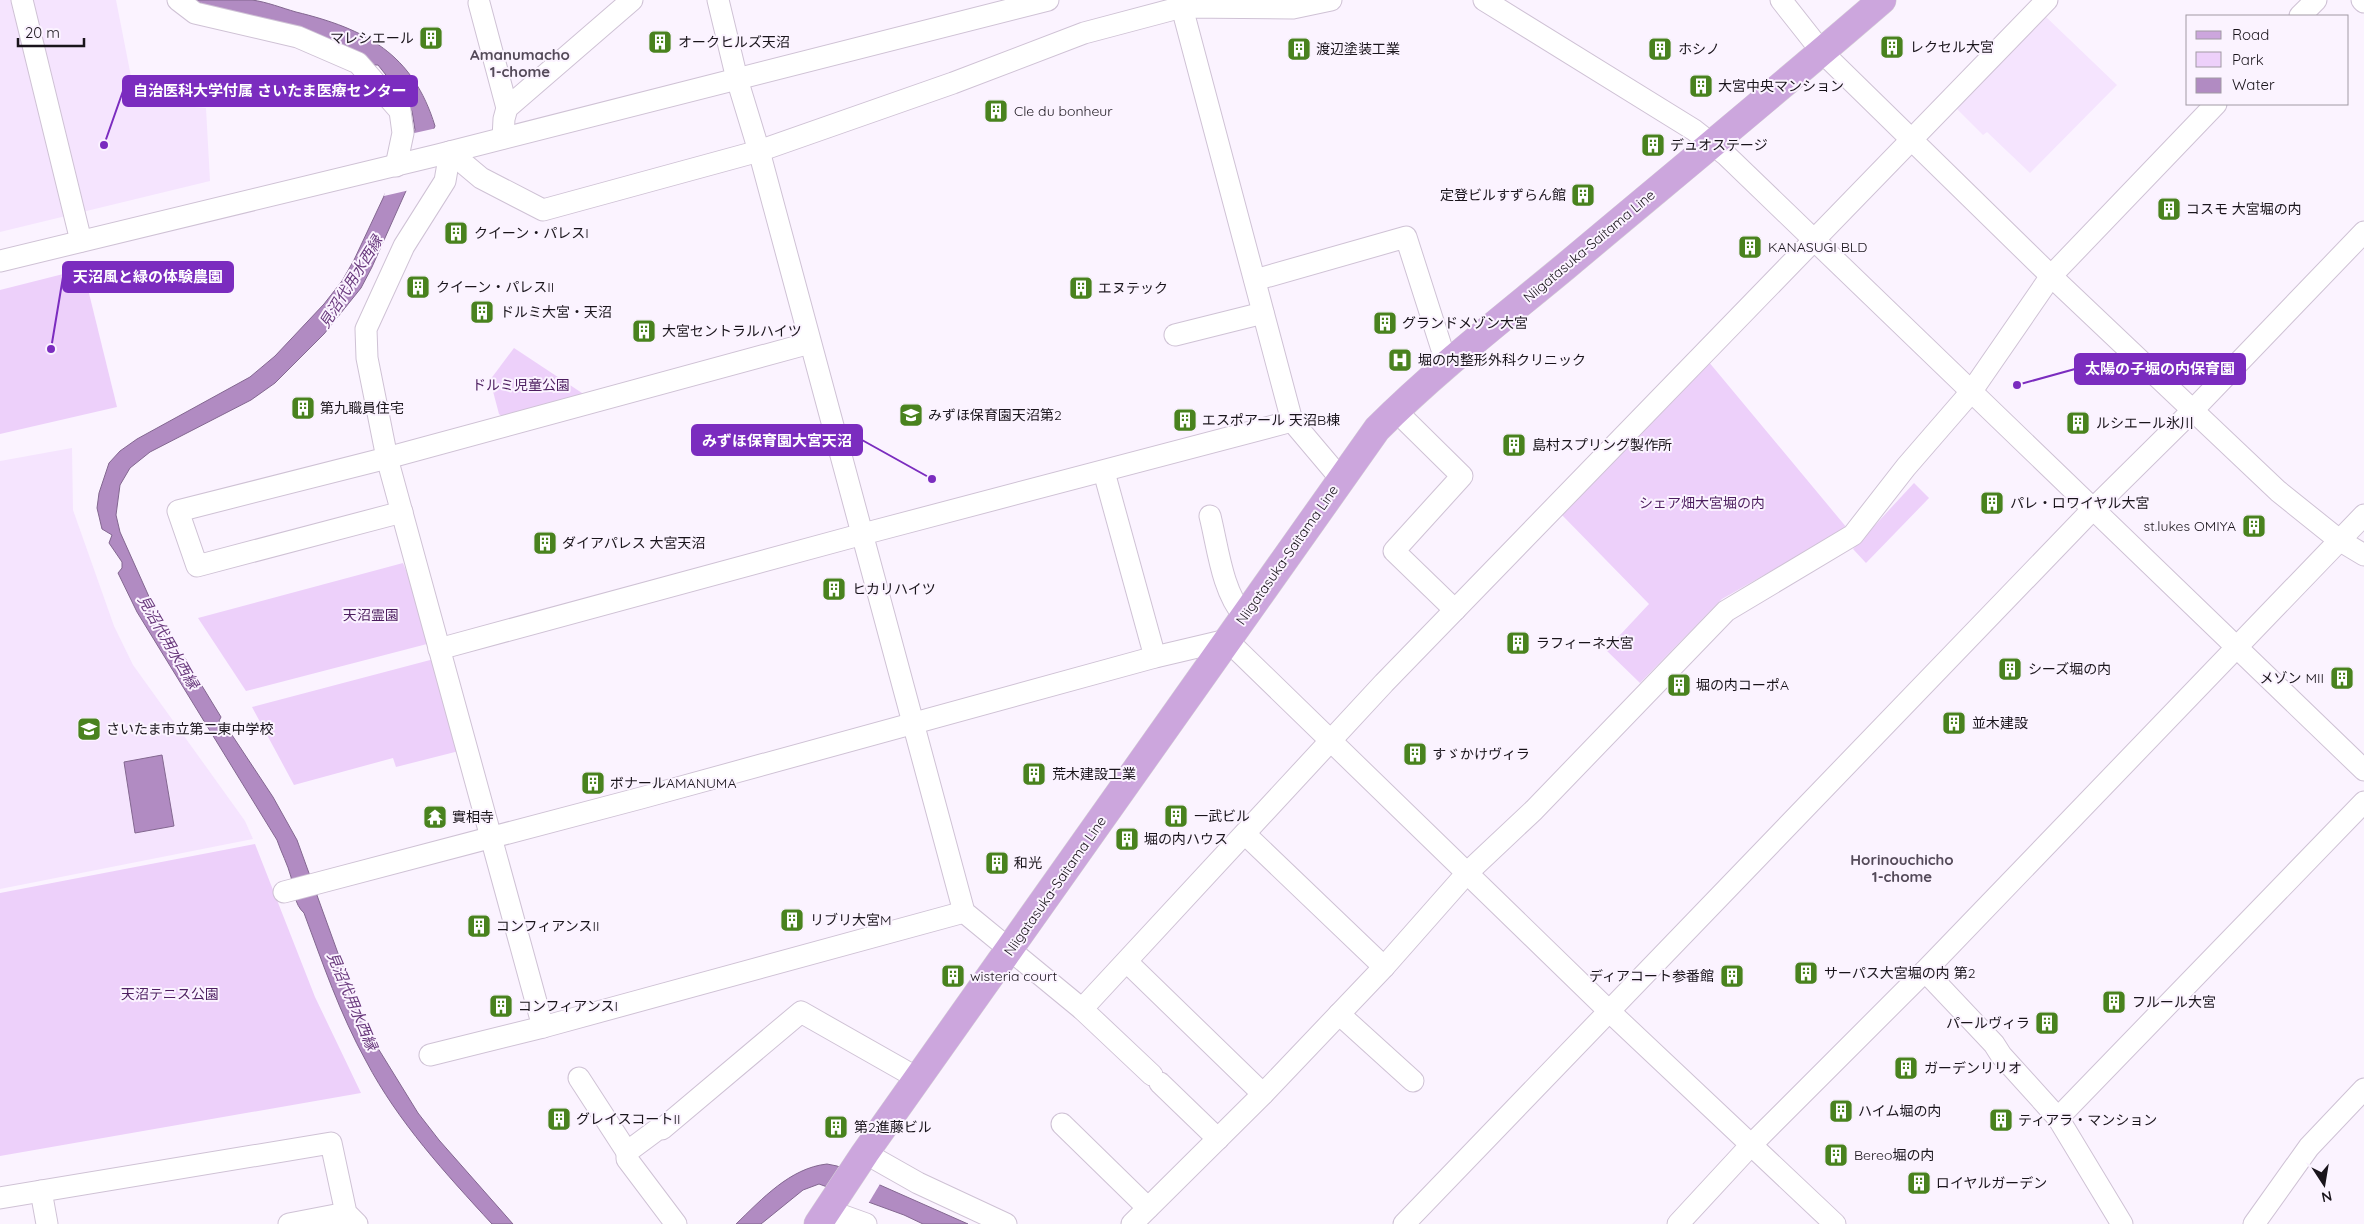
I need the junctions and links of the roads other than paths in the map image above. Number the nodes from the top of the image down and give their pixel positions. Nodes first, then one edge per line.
1 (22, 0) edge
2 (178, 0) edge
3 (632, 0) edge
4 (718, 0) edge
5 (1048, 0) edge
6 (1331, 0) edge
7 (1484, 0) edge
8 (1781, 0) edge
9 (1882, 0) edge
10 (2047, 0) edge
11 (2316, 0) edge
12 (480, 3) dead end
13 (1181, 3) edge
14 (982, 8) edge
15 (2301, 15) edge
16 (1822, 52) junction
17 (737, 79) junction
18 (2215, 105) edge
19 (507, 108) junction
20 (503, 138) junction
21 (1911, 140) junction
22 (1712, 145) junction
23 (759, 151) junction
24 (444, 154) junction
25 (393, 166) junction
26 (2364, 232) edge
27 (1814, 240) junction
28 (81, 241) junction
29 (0, 261) edge
30 (2051, 276) junction
31 (1255, 280) junction
32 (1264, 313) junction
33 (1174, 336) dead end
34 (810, 343) junction
35 (1446, 365) junction
36 (1970, 392) junction
37 (1396, 410) junction
38 (2193, 410) junction
39 (1292, 421) junction
40 (387, 458) junction
41 (1104, 472) junction
42 (1341, 479) junction
43 (2093, 509) junction
44 (402, 512) junction
45 (2364, 515) edge
46 (1210, 516) dead end
47 (863, 534) junction
48 (2339, 540) junction
49 (2364, 555) edge
50 (1455, 610) junction
51 (1244, 616) junction
52 (1228, 640) junction
53 (2236, 648) junction
54 (439, 649) junction
55 (1155, 656) junction
56 (914, 723) junction
57 (1332, 741) junction
58 (2364, 770) edge
59 (2364, 802) edge
60 (1245, 834) junction
61 (490, 839) junction
62 (1467, 873) junction
63 (284, 892) dead end
64 (964, 912) junction
65 (1011, 949) junction
66 (1127, 962) junction
67 (1384, 967) junction
68 (1925, 971) junction
69 (1082, 1009) junction
70 (1609, 1011) junction
71 (1339, 1014) junction
72 (544, 1027) junction
73 (430, 1056) dead end
74 (580, 1078) dead end
75 (919, 1079) junction
76 (1413, 1082) dead end
77 (2364, 1089) edge
78 (1263, 1094) junction
79 (2058, 1118) junction
80 (1062, 1124) dead end
81 (1218, 1139) junction
82 (1751, 1145) junction
83 (627, 1152) junction
84 (862, 1158) junction
85 (41, 1191) junction
86 (0, 1198) edge
87 (1148, 1208) junction
88 (827, 1211) edge
89 (351, 1219) edge
90 (47, 1224) edge
91 (289, 1224) edge
92 (676, 1224) edge
93 (866, 1224) edge
94 (1006, 1224) edge
95 (1132, 1224) edge
96 (1404, 1224) edge
97 (1678, 1224) edge
98 (1835, 1224) edge
99 (2122, 1224) edge
100 (2254, 1224) edge

1 - 28 street
2 - 25 street
3 - 19 street
4 - 17 street
5 - 14 street
6 - 13 street
7 - 22 street
8 - 16 street
9 - 16 main road, Niigatasuka-Saitama Line
10 - 21 street
11 - 15 street
12 - 19 street
13 - 23 street
13 - 31 street
14 - 17 street
16 - 21 street
16 - 22 main road, Niigatasuka-Saitama Line
17 - 20 street
17 - 23 street
18 - 30 street
19 - 20 street
20 - 24 street
21 - 27 street
21 - 30 street
22 - 27 street
22 - 35 main road, Niigatasuka-Saitama Line
23 - 24 street
23 - 34 street
24 - 25 street
24 - 40 street
25 - 28 street
26 - 38 street
27 - 36 street
27 - 50 street
28 - 29 street
30 - 36 street
30 - 38 street
31 - 32 street
31 - 35 street
32 - 33 street
32 - 39 street
34 - 40 street
34 - 47 street
35 - 37 main road, Niigatasuka-Saitama Line
36 - 43 street
36 - 62 street
37 - 42 main road, Niigatasuka-Saitama Line
37 - 50 street
38 - 43 street
38 - 48 street
39 - 41 street
39 - 42 street
40 - 44 street
40 - 44 street
41 - 47 street
41 - 55 street
42 - 51 main road, Niigatasuka-Saitama Line
43 - 53 street
43 - 70 street
44 - 54 street
45 - 48 street
46 - 51 street
47 - 54 street
47 - 56 street
48 - 49 street
48 - 53 street
50 - 57 street
51 - 52 main road, Niigatasuka-Saitama Line
52 - 55 street
52 - 57 street
52 - 65 main road, Niigatasuka-Saitama Line
53 - 58 street
53 - 68 street
54 - 61 street
55 - 56 street
56 - 61 street
56 - 64 street
57 - 60 street
57 - 62 street
59 - 79 street
60 - 66 street
60 - 67 street
61 - 63 street
61 - 72 street
62 - 67 street
62 - 70 street
64 - 65 street
64 - 72 street
65 - 69 street
65 - 75 main road, Niigatasuka-Saitama Line
66 - 69 street
66 - 78 street
67 - 71 street
68 - 79 street
68 - 82 street
69 - 81 street
70 - 82 street
70 - 96 street
71 - 76 street
71 - 78 street
72 - 73 street
74 - 83 street
75 - 83 street
75 - 84 main road, Niigatasuka-Saitama Line
77 - 100 street
78 - 81 street
79 - 99 street
80 - 87 street
81 - 87 street
82 - 97 street
82 - 98 street
83 - 92 street
84 - 88 main road, Niigatasuka-Saitama Line
84 - 94 street
85 - 86 street
85 - 89 street
85 - 90 street
87 - 95 street
88 - 93 street
89 - 91 street

